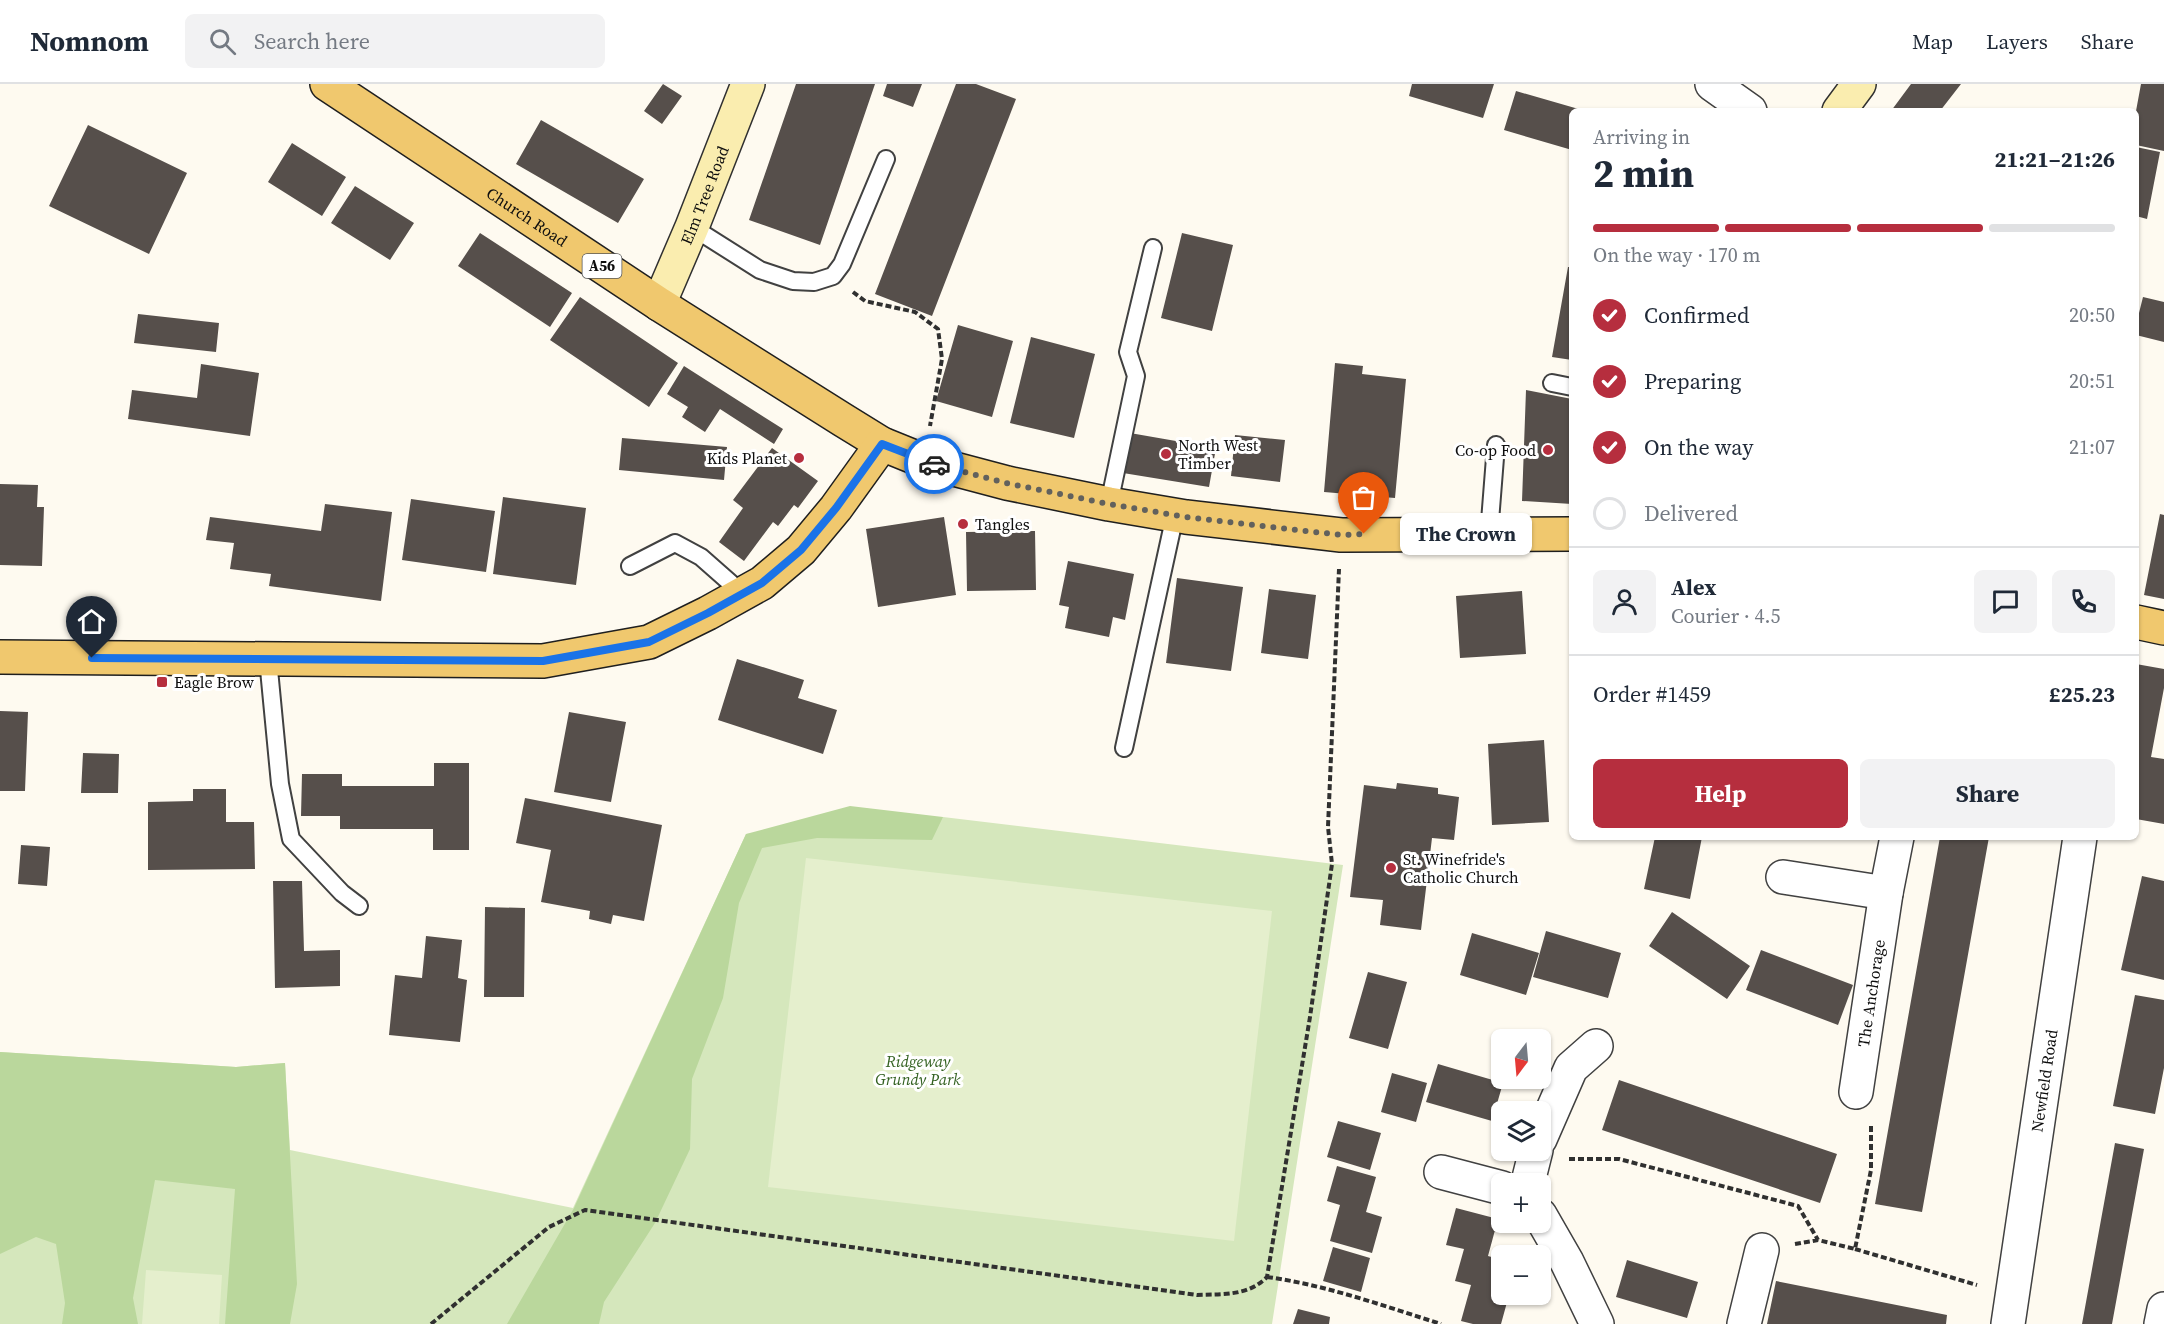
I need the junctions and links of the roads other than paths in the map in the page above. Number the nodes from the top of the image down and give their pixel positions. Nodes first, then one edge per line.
1 (327, 84) edge
2 (748, 84) edge
3 (1712, 84) edge
4 (1858, 84) edge
5 (1746, 108) edge
6 (1841, 108) edge
7 (886, 159) dead end
8 (693, 227) junction
9 (1153, 248) dead end
10 (659, 304) junction
11 (1552, 383) dead end
12 (1569, 386) edge
13 (882, 444) junction
14 (1496, 445) dead end
15 (1109, 504) junction
16 (1175, 515) junction
17 (1490, 534) junction
18 (1569, 534) edge
19 (630, 566) dead end
20 (743, 594) junction
21 (2139, 623) edge
22 (2164, 628) edge
23 (0, 657) edge
24 (268, 660) junction
25 (1124, 748) dead end
26 (1896, 840) edge
27 (2080, 840) edge
28 (1783, 877) dead end
29 (1886, 893) junction
30 (359, 906) dead end
31 (1596, 1046) dead end
32 (1856, 1092) road end
33 (1551, 1117) edge
34 (1440, 1172) dead end
35 (1491, 1185) edge
36 (1550, 1233) edge
37 (1762, 1250) road end
38 (2010, 1309) edge
39 (2164, 1309) edge
40 (1597, 1324) edge
41 (1744, 1324) edge
42 (2161, 1324) edge

1 - 10 main road, Church Road / A56
2 - 8 main road, Elm Tree Road
3 - 5 street
4 - 6 main road
7 - 8 lane
8 - 10 main road, Elm Tree Road
9 - 15 lane
10 - 13 main road, Church Road / A56
11 - 12 lane
13 - 15 main road, A56
13 - 20 main road
14 - 17 lane
15 - 16 main road, A56
16 - 17 main road, A56
16 - 25 lane
17 - 18 main road, A56
19 - 20 lane
20 - 24 main road
21 - 22 main road
23 - 24 main road
24 - 30 lane
26 - 29 street, The Anchorage
27 - 38 street, Newfield Road
28 - 29 street
29 - 32 street, The Anchorage
31 - 33 street
34 - 35 street
36 - 40 street
37 - 41 street
39 - 42 street

